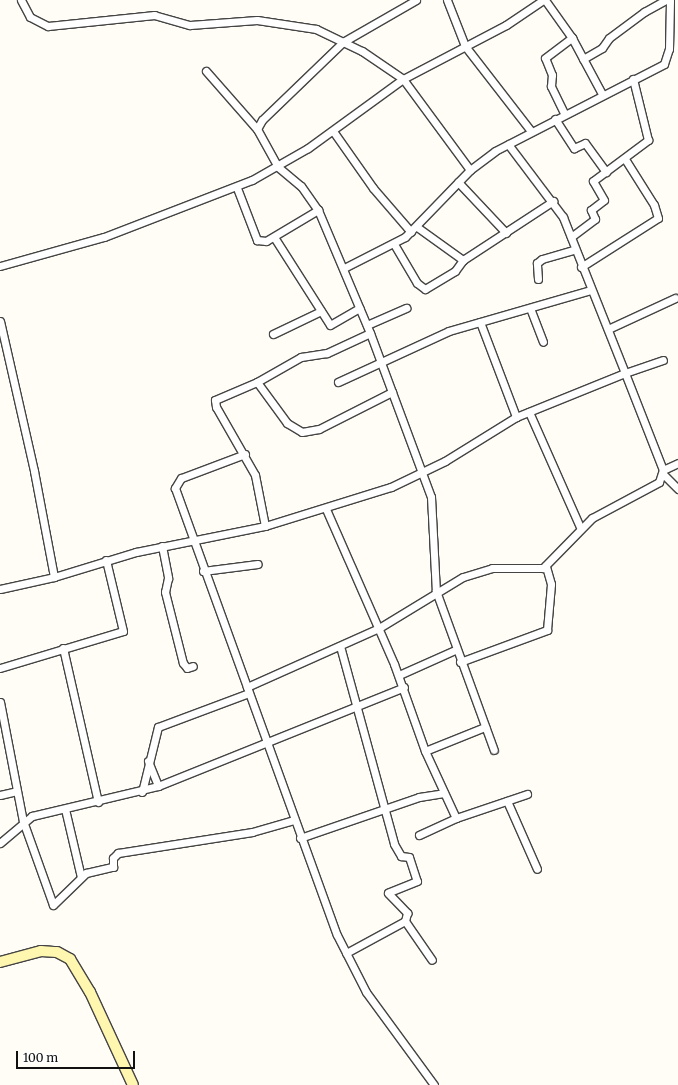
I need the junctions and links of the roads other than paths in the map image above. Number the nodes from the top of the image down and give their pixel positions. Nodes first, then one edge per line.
1 (21, 0) edge
2 (416, 0) edge
3 (447, 0) edge
4 (544, 0) edge
5 (666, 0) edge
6 (670, 0) edge
7 (572, 38) junction
8 (343, 42) junction
9 (465, 46) junction
10 (583, 59) junction
11 (206, 71) dead end
12 (403, 79) junction
13 (632, 79) junction
14 (602, 94) junction
15 (564, 113) junction
16 (555, 119) junction
17 (257, 130) junction
18 (333, 131) junction
19 (531, 131) junction
20 (508, 144) junction
21 (625, 159) junction
22 (278, 167) junction
23 (470, 170) junction
24 (606, 172) junction
25 (458, 182) junction
26 (237, 188) junction
27 (553, 201) junction
28 (318, 210) junction
29 (414, 229) junction
30 (506, 234) junction
31 (274, 237) junction
32 (571, 237) junction
33 (394, 244) junction
34 (574, 250) junction
35 (463, 260) junction
36 (0, 266) edge
37 (581, 267) junction
38 (344, 268) junction
39 (538, 279) dead end
40 (591, 290) junction
41 (676, 298) dead end
42 (360, 308) junction
43 (406, 308) dead end
44 (530, 308) junction
45 (322, 311) junction
46 (0, 322) edge
47 (480, 322) junction
48 (367, 325) junction
49 (608, 329) junction
50 (370, 333) junction
51 (273, 334) dead end
52 (543, 342) dead end
53 (663, 360) dead end
54 (382, 364) junction
55 (625, 373) junction
56 (257, 382) junction
57 (338, 382) dead end
58 (392, 392) junction
59 (529, 412) junction
60 (516, 417) junction
61 (245, 454) junction
62 (678, 463) edge
63 (423, 473) junction
64 (663, 473) junction
65 (678, 489) edge
66 (326, 509) junction
67 (265, 526) junction
68 (580, 528) junction
69 (192, 541) junction
70 (162, 546) junction
71 (106, 560) junction
72 (258, 564) dead end
73 (546, 566) junction
74 (202, 571) junction
75 (54, 577) junction
76 (0, 589) edge
77 (436, 591) junction
78 (379, 628) junction
79 (340, 646) junction
80 (63, 648) junction
81 (455, 650) junction
82 (460, 662) junction
83 (193, 666) dead end
84 (0, 668) edge
85 (399, 674) junction
86 (404, 687) junction
87 (248, 690) junction
88 (0, 702) edge
89 (357, 707) junction
90 (1, 713) edge
91 (485, 727) junction
92 (268, 741) junction
93 (425, 750) junction
94 (494, 750) dead end
95 (148, 761) junction
96 (158, 786) junction
97 (17, 791) junction
98 (142, 792) junction
99 (444, 793) junction
100 (527, 794) dead end
101 (0, 795) edge
102 (507, 801) junction
103 (98, 802) junction
104 (65, 809) junction
105 (384, 810) junction
106 (456, 818) junction
107 (294, 820) junction
108 (23, 821) junction
109 (419, 835) dead end
110 (300, 838) junction
111 (0, 843) edge
112 (537, 869) dead end
113 (81, 877) junction
114 (405, 921) junction
115 (346, 953) junction
116 (432, 960) dead end
117 (0, 962) edge
118 (132, 1085) edge
119 (434, 1085) edge

1 - 8 street
2 - 8 street
3 - 9 street
4 - 7 street
4 - 9 street
5 - 10 street
6 - 13 street
7 - 10 street
7 - 15 street
8 - 12 street
8 - 17 street
9 - 12 street
9 - 19 street
10 - 14 street
11 - 17 street
12 - 18 street
12 - 23 street
13 - 14 street
13 - 21 street
14 - 15 street
15 - 16 street
16 - 19 street
16 - 24 street
17 - 22 street
18 - 22 street
18 - 29 street
19 - 20 street
20 - 23 street
20 - 27 street
21 - 24 street
21 - 37 street
22 - 26 street
22 - 28 street
23 - 25 street
24 - 32 street
25 - 29 street
25 - 30 street
26 - 31 street
26 - 36 street
27 - 30 street
27 - 32 street
28 - 31 street
28 - 38 street
29 - 33 street
29 - 35 street
30 - 35 street
31 - 45 street
32 - 34 street
33 - 35 street
33 - 38 street
34 - 37 street
34 - 39 street
37 - 40 street
38 - 42 street
40 - 44 street
40 - 49 street
41 - 49 street
42 - 45 street
42 - 48 street
43 - 48 street
44 - 47 street
44 - 52 street
45 - 51 street
46 - 75 street
47 - 54 street
47 - 60 street
48 - 50 street
49 - 55 street
50 - 54 street
50 - 56 street
53 - 55 street
54 - 57 street
54 - 58 street
55 - 59 street
55 - 64 street
56 - 58 street
56 - 61 street
58 - 63 street
59 - 60 street
59 - 68 street
60 - 63 street
61 - 67 street
61 - 69 street
62 - 64 street
63 - 66 street
63 - 77 street
64 - 65 street
64 - 68 street
66 - 67 street
66 - 78 street
67 - 69 street
68 - 73 street
69 - 70 street
69 - 74 street
70 - 71 street
70 - 83 street
71 - 75 street
71 - 80 street
72 - 74 street
73 - 77 street
73 - 82 street
74 - 87 street
75 - 76 street
77 - 78 street
77 - 81 street
78 - 79 street
78 - 85 street
79 - 87 street
79 - 89 street
80 - 84 street
80 - 103 street
81 - 82 street
81 - 85 street
82 - 91 street
85 - 86 street
86 - 89 street
86 - 93 street
87 - 92 street
87 - 95 street
88 - 90 street
89 - 92 street
89 - 105 street
90 - 97 street
91 - 93 street
91 - 94 street
92 - 96 street
92 - 107 street
93 - 99 street
95 - 96 street
95 - 98 street
96 - 98 street
97 - 101 street
97 - 108 street
98 - 103 street
99 - 105 street
99 - 106 street
100 - 102 street
102 - 106 street
102 - 112 street
103 - 104 street
104 - 108 street
104 - 113 street
105 - 110 street
105 - 114 street
106 - 109 street
107 - 110 street
107 - 113 street
108 - 111 street
108 - 113 street
110 - 115 street
114 - 115 street
114 - 116 street
115 - 119 street
117 - 118 main road

